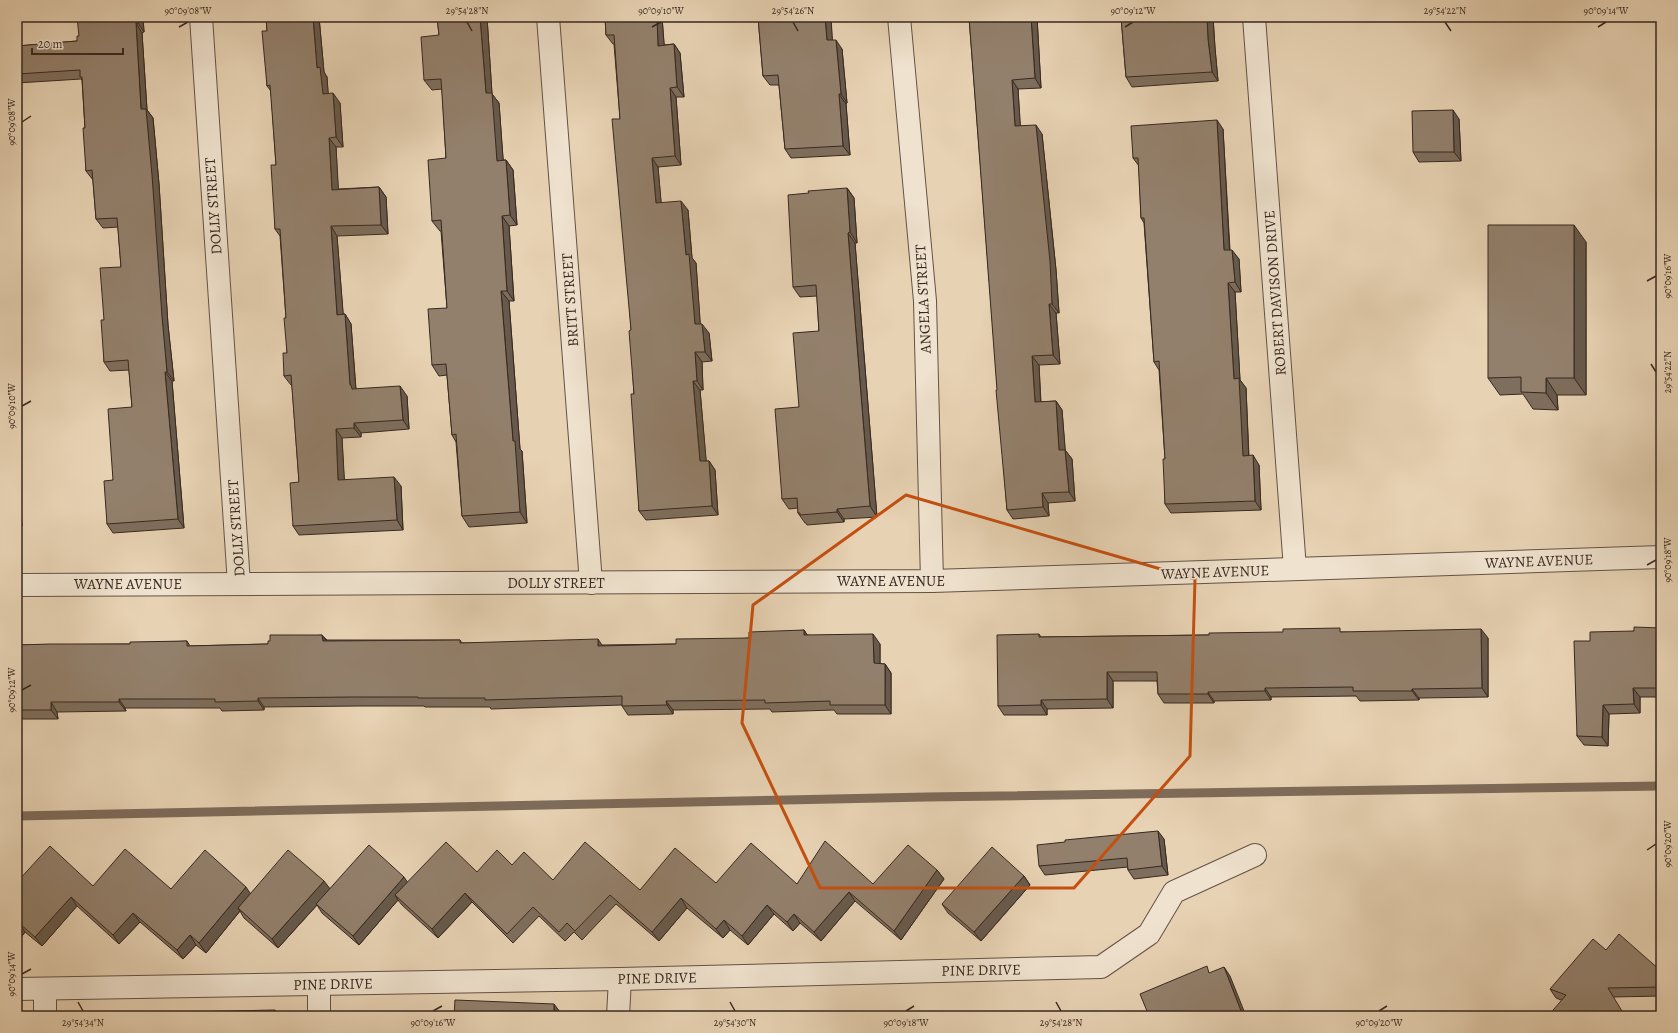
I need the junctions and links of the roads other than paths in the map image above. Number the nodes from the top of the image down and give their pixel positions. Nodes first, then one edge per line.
1 (201, 17) edge
2 (548, 17) edge
3 (899, 17) edge
4 (1254, 17) edge
5 (1661, 557) edge
6 (1295, 569) junction
7 (769, 581) joint
8 (932, 581) junction
9 (592, 583) junction
10 (239, 584) junction
11 (17, 585) edge
12 (1255, 855) dead end
13 (620, 979) junction
14 (319, 984) junction
15 (17, 989) edge
16 (45, 989) junction
17 (45, 1016) edge
18 (319, 1016) edge
19 (618, 1016) edge

1 - 10 street, DOLLY STREET
2 - 9 street, BRITT STREET
3 - 8 street, ANGELA STREET
4 - 6 street, ROBERT DAVISON DRIVE
5 - 6 street, WAYNE AVENUE
6 - 8 street, WAYNE AVENUE
7 - 8 street, WAYNE AVENUE
7 - 9 street, DOLLY STREET
9 - 10 street, DOLLY STREET
10 - 11 street, WAYNE AVENUE
12 - 13 street, PINE DRIVE
13 - 14 street, PINE DRIVE
13 - 19 street
14 - 16 street, PINE DRIVE
14 - 18 street
15 - 16 street, PINE DRIVE
16 - 17 street

